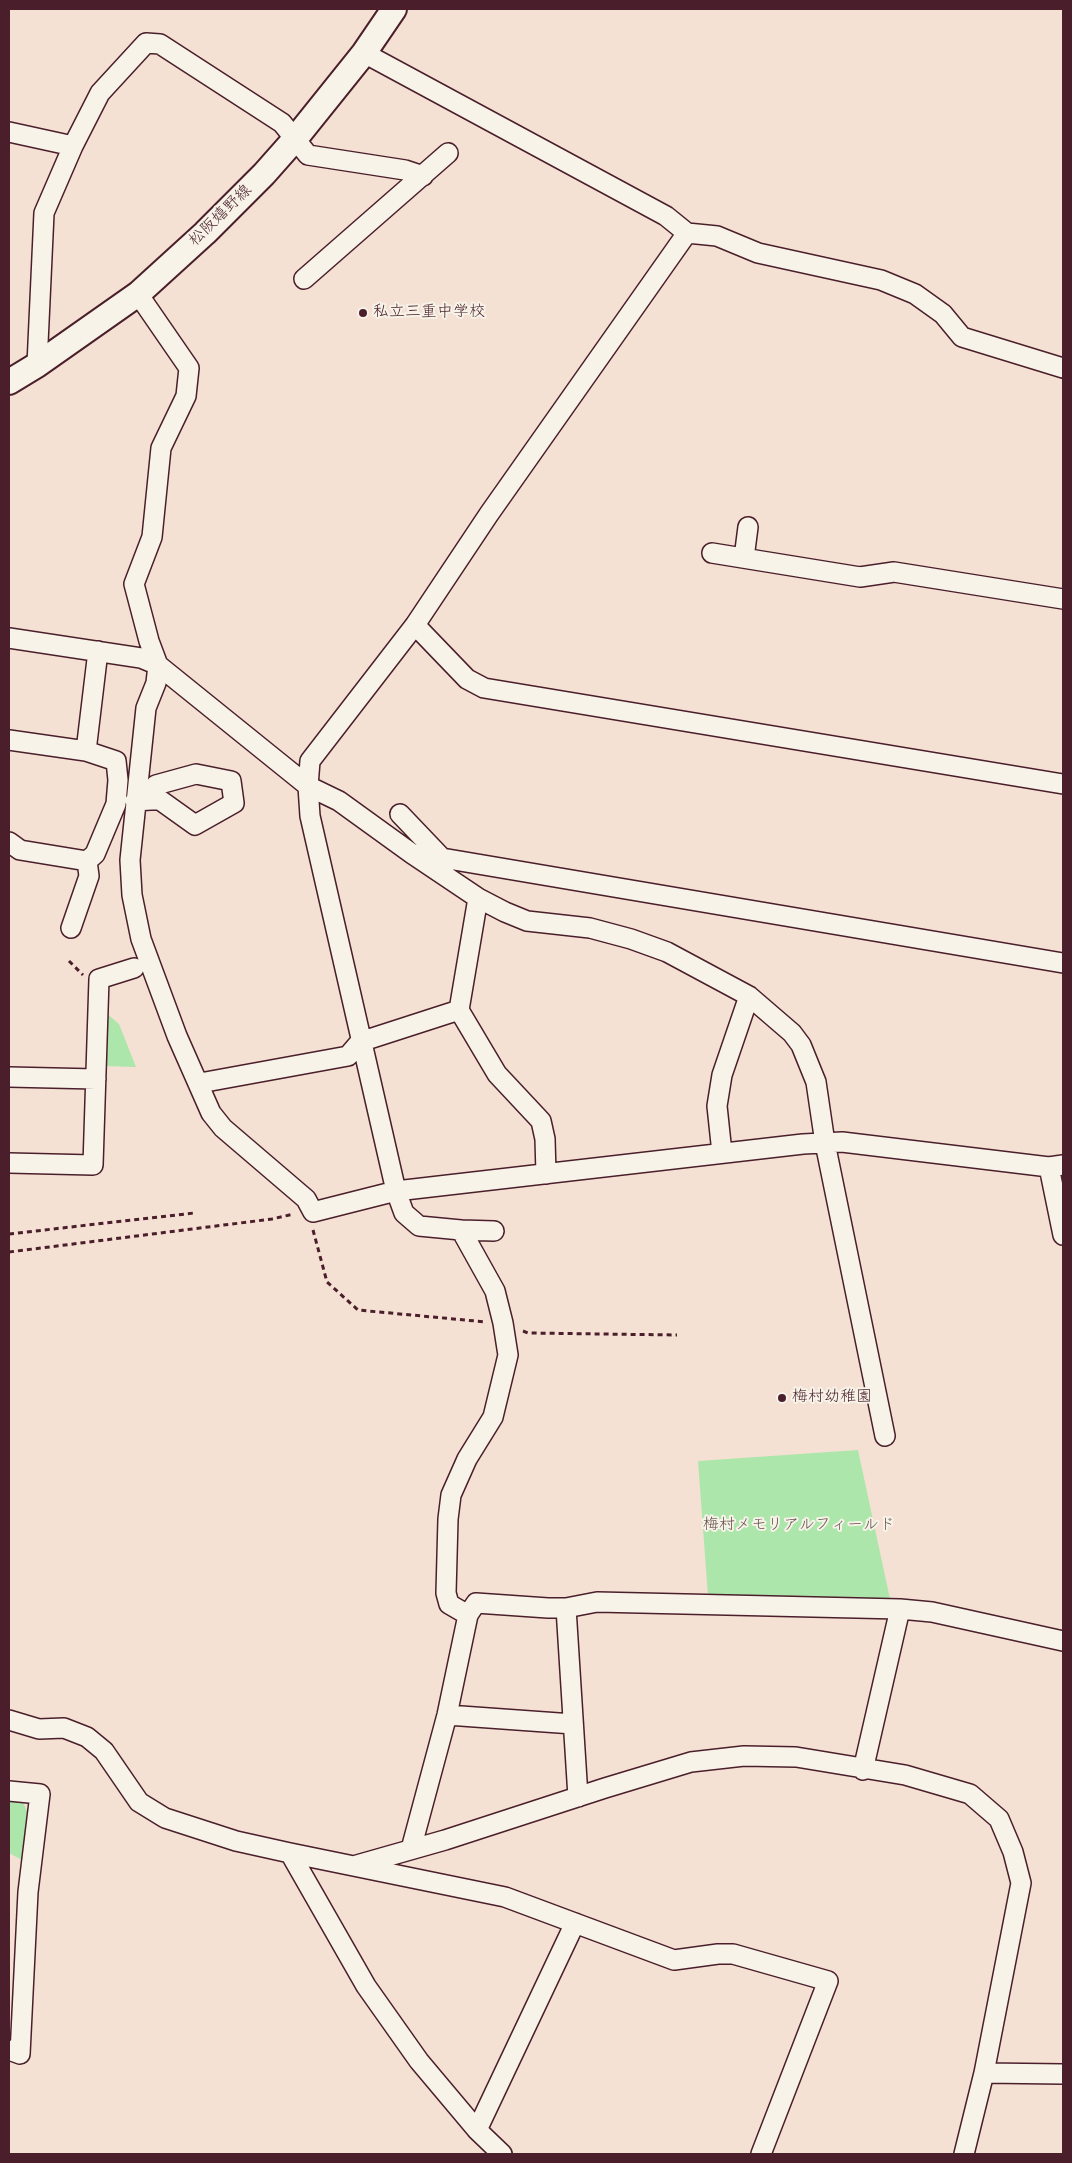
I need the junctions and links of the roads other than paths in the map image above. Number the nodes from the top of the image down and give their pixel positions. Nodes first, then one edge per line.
1 (394, 9) edge
2 (364, 53) junction
3 (9, 132) edge
4 (294, 139) junction
5 (73, 146) junction
6 (448, 153) dead end
7 (423, 176) junction
8 (687, 233) junction
9 (304, 279) dead end
10 (138, 294) junction
11 (37, 365) junction
12 (1063, 368) edge
13 (9, 382) edge
14 (748, 527) dead end
15 (712, 552) dead end
16 (744, 558) junction
17 (1063, 599) edge
18 (415, 625) junction
19 (9, 638) edge
20 (98, 651) junction
21 (158, 665) junction
22 (9, 740) edge
23 (86, 751) junction
24 (1063, 784) edge
25 (308, 786) junction
26 (400, 814) dead end
27 (9, 842) edge
28 (87, 861) junction
29 (478, 898) junction
30 (71, 928) dead end
31 (1063, 963) edge
32 (134, 968) dead end
33 (749, 996) junction
34 (459, 1010) junction
35 (360, 1042) junction
36 (9, 1077) edge
37 (96, 1079) junction
38 (200, 1083) junction
39 (825, 1142) junction
40 (722, 1153) junction
41 (9, 1163) edge
42 (1056, 1166) edge
43 (546, 1174) junction
44 (396, 1191) junction
45 (461, 1230) junction
46 (494, 1231) dead end
47 (1063, 1235) edge
48 (885, 1436) dead end
49 (566, 1608) junction
50 (900, 1609) junction
51 (468, 1615) junction
52 (1063, 1641) edge
53 (447, 1715) junction
54 (9, 1720) edge
55 (574, 1724) junction
56 (863, 1770) junction
57 (9, 1791) edge
58 (578, 1797) junction
59 (412, 1849) junction
60 (290, 1853) junction
61 (356, 1866) junction
62 (575, 1923) junction
63 (9, 2050) edge
64 (984, 2073) junction
65 (1063, 2074) edge
66 (477, 2130) junction
67 (502, 2154) edge
68 (761, 2154) edge
69 (964, 2154) edge

1 - 2 main road, 松阪嬉野線
2 - 4 main road, 松阪嬉野線
2 - 8 street
3 - 5 street
4 - 5 street
4 - 7 street
4 - 10 main road, 松阪嬉野線
5 - 11 street
6 - 7 street
7 - 9 street
8 - 12 street
8 - 18 street
10 - 11 main road, 松阪嬉野線
10 - 21 street
11 - 13 main road, 松阪嬉野線
14 - 16 street
15 - 16 street
16 - 17 street
18 - 24 street
18 - 25 street
19 - 20 street
20 - 21 street
20 - 23 street
21 - 25 street
21 - 38 street
22 - 23 street
23 - 28 street
25 - 29 street
25 - 35 street
26 - 31 street
27 - 28 street
28 - 30 street
29 - 33 street
29 - 34 street
32 - 37 street
33 - 39 street
33 - 40 street
34 - 35 street
34 - 43 street
35 - 38 street
35 - 44 street
36 - 37 street
37 - 41 street
38 - 44 street
39 - 40 street
39 - 42 street
39 - 48 street
40 - 43 street
42 - 47 street
43 - 44 street
44 - 45 street
45 - 46 street
45 - 51 street
49 - 50 street
49 - 51 street
49 - 55 street
50 - 52 street
50 - 56 street
51 - 53 street
53 - 55 street
53 - 59 street
54 - 60 street
55 - 58 street
56 - 58 street
56 - 64 street
57 - 63 street
58 - 59 street
59 - 61 street
60 - 61 street
60 - 66 street
61 - 62 street
62 - 66 street
62 - 68 street
64 - 65 street
64 - 69 street
66 - 67 street

